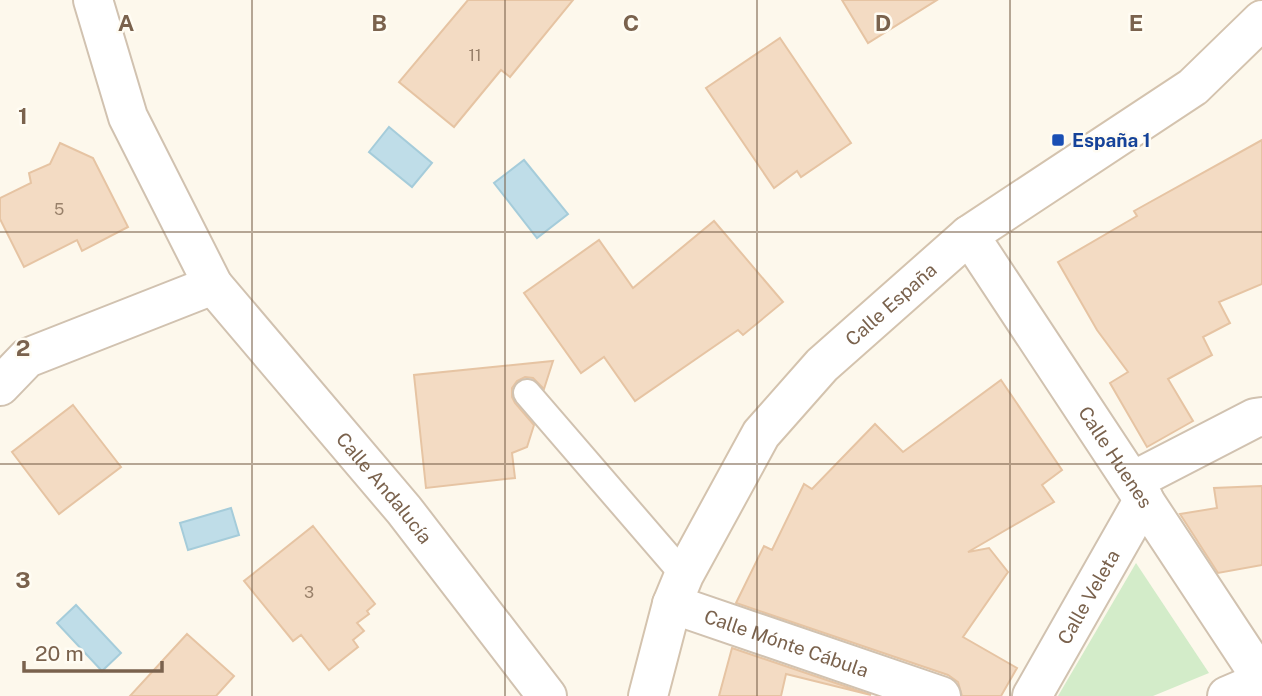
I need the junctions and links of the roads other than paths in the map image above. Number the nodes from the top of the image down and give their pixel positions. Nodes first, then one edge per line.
1 (93, 0) edge
2 (1262, 20) edge
3 (969, 235) junction
4 (213, 285) junction
5 (0, 386) edge
6 (527, 393) dead end
7 (1262, 417) edge
8 (1139, 490) junction
9 (678, 589) junction
10 (1262, 680) edge
11 (547, 696) edge
12 (648, 696) edge
13 (941, 696) edge
14 (1032, 696) edge
15 (1227, 696) edge

1 - 4 street, Calle Andalucía
2 - 3 street, Calle España
3 - 8 street, Calle Huenes
3 - 9 street, Calle España
4 - 5 street
4 - 11 street, Calle Andalucía
6 - 9 lane
7 - 8 street
8 - 10 street, Calle Huenes
8 - 14 street, Calle Veleta
9 - 12 street, Calle España
9 - 13 street, Calle Mónte Cábula
10 - 15 street

